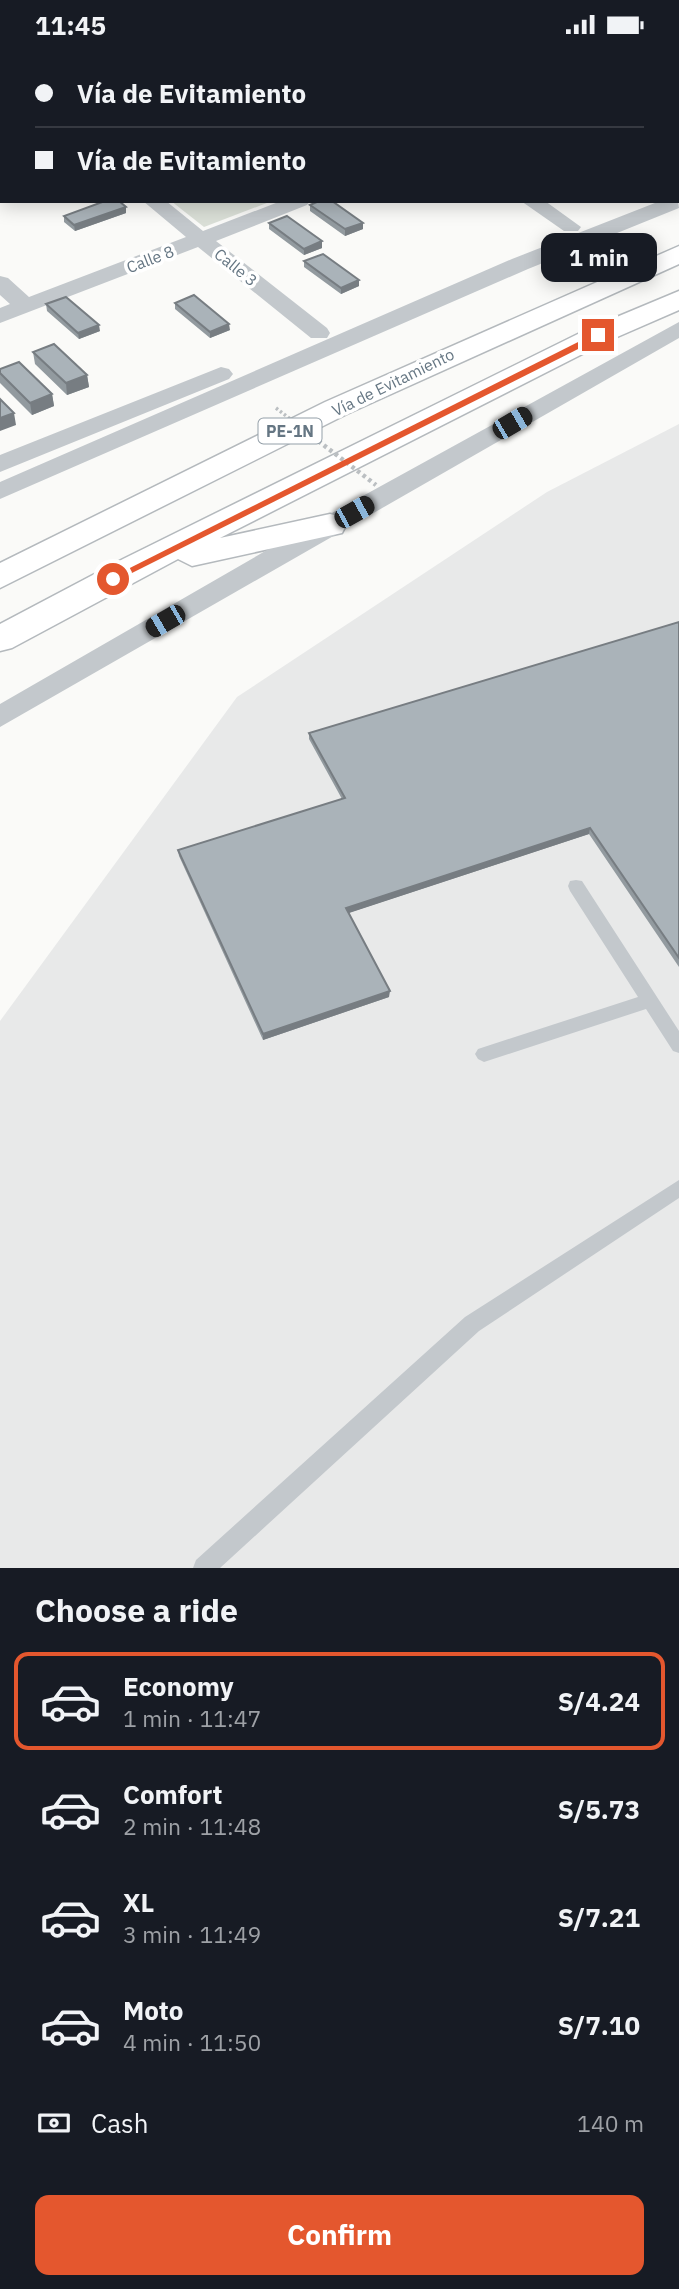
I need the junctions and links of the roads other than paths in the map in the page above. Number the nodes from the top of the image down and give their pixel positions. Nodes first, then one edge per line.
1 (156, 203) edge
2 (295, 203) edge
3 (534, 203) edge
4 (630, 203) edge
5 (674, 203) edge
6 (571, 226) junction
7 (202, 239) junction
8 (679, 254) edge
9 (0, 283) edge
10 (679, 300) edge
11 (25, 306) junction
12 (679, 315) edge
13 (0, 316) edge
14 (679, 329) edge
15 (319, 333) junction
16 (598, 335) junction
17 (0, 464) edge
18 (0, 491) edge
19 (103, 521) junction
20 (330, 525) junction
21 (0, 553) edge
22 (135, 567) junction
23 (0, 577) edge
24 (0, 639) edge
25 (0, 717) edge
26 (576, 886) dead end
27 (650, 1000) junction
28 (679, 1046) edge
29 (484, 1054) dead end
30 (679, 1188) edge
31 (204, 1568) edge

1 - 7 street, Calle 3
2 - 7 street, Calle 8
3 - 6 street
4 - 6 street
5 - 18 street
6 - 15 street
7 - 11 street, Calle 8
7 - 15 street, Calle 3
8 - 19 highway, Vía de Evitamiento / PE-1N
9 - 11 street
10 - 16 highway
11 - 13 street, Calle 8
12 - 16 highway
14 - 20 street
15 - 17 street
16 - 22 highway
19 - 21 highway
19 - 23 highway, Vía de Evitamiento / PE-1N
20 - 22 highway
20 - 25 street
22 - 24 highway
26 - 27 lane
27 - 28 lane
27 - 29 lane
30 - 31 lane

